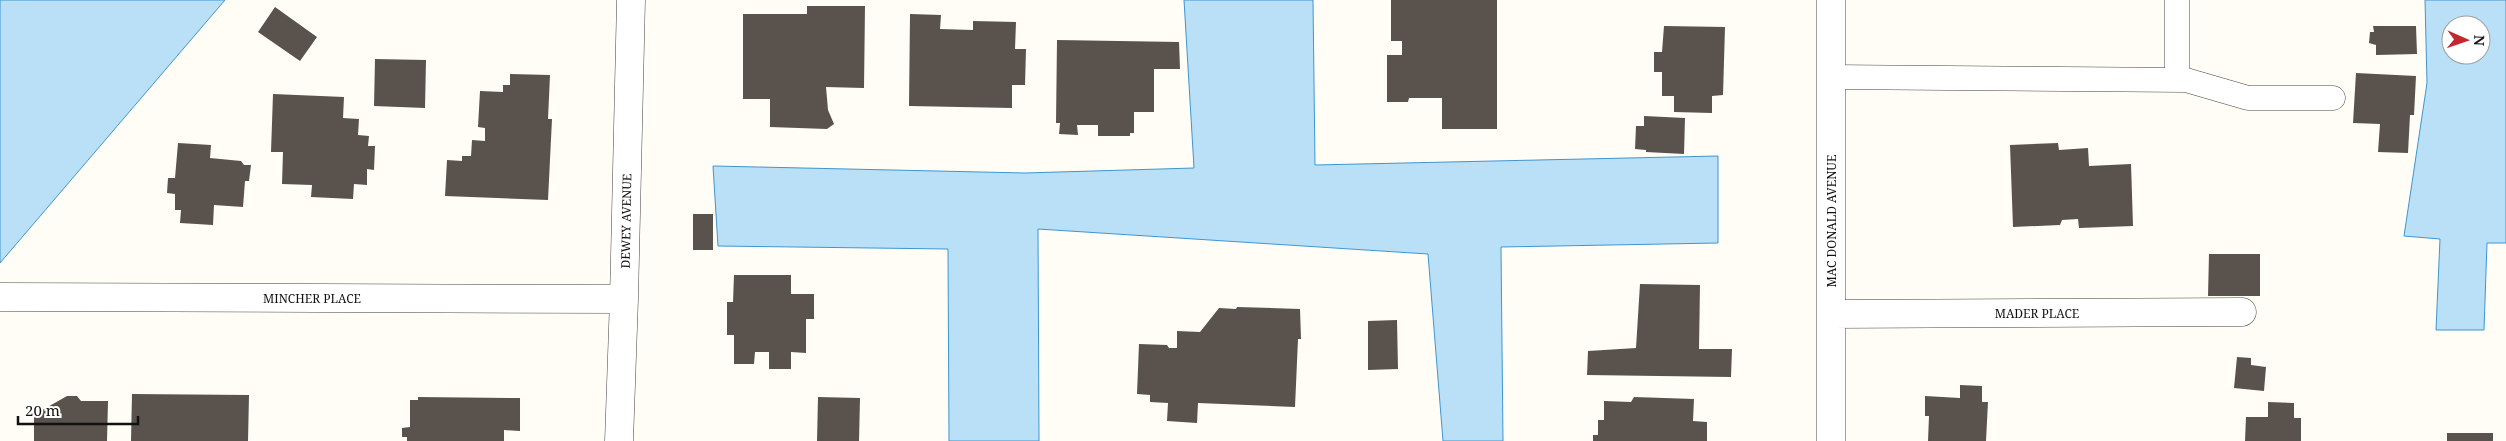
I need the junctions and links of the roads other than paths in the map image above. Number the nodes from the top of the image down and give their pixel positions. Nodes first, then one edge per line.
1 (631, 0) edge
2 (1831, 0) edge
3 (2176, 0) edge
4 (1831, 78) junction
5 (2177, 80) junction
6 (2333, 98) dead end
7 (0, 297) edge
8 (624, 299) junction
9 (2242, 312) dead end
10 (1831, 314) junction
11 (619, 441) edge
12 (1831, 441) edge

1 - 8 street, DEWEY AVENUE
2 - 4 street, MAC DONALD AVENUE
3 - 5 lane
4 - 5 lane
4 - 10 street, MAC DONALD AVENUE
5 - 6 lane
7 - 8 street, MINCHER PLACE
8 - 11 street, DEWEY AVENUE
9 - 10 street, MADER PLACE
10 - 12 street, MAC DONALD AVENUE

